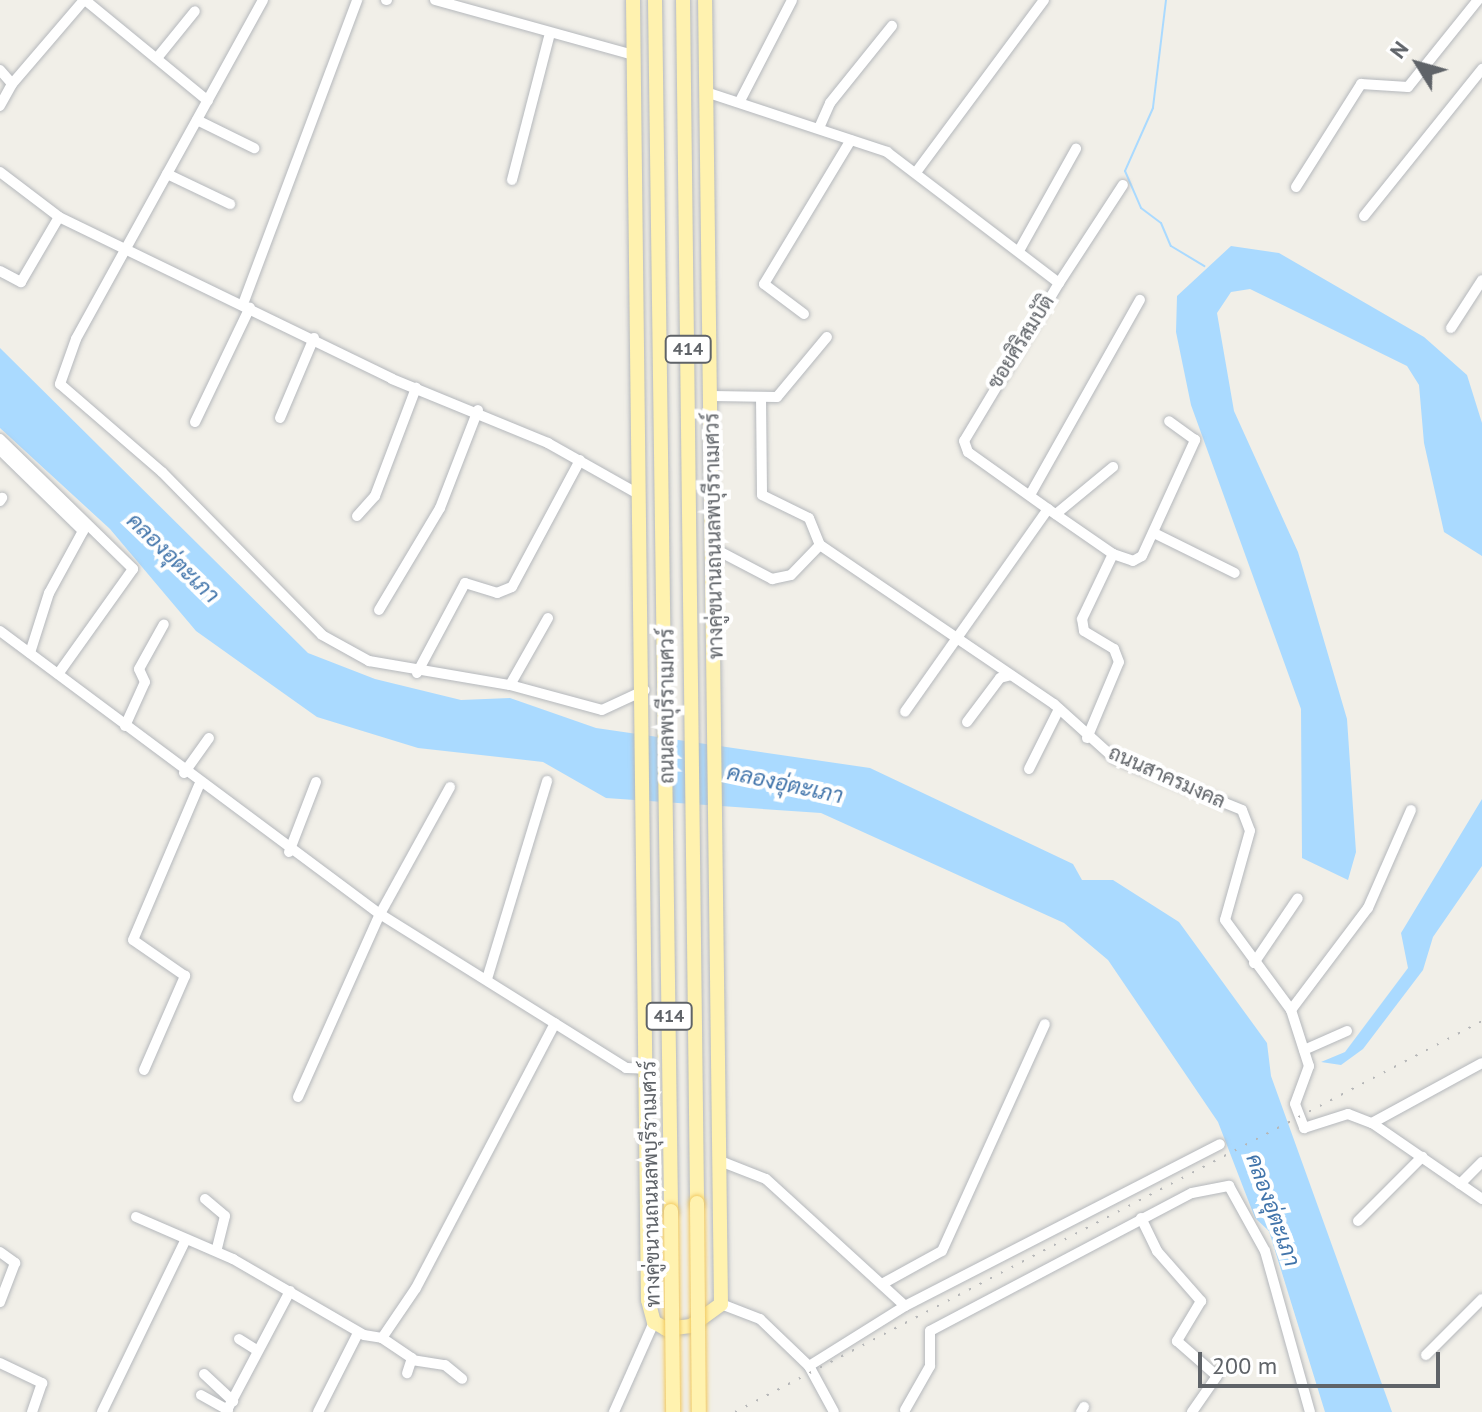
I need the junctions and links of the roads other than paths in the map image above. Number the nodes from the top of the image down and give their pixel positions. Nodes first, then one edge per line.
1 (84, 0) edge
2 (263, 0) edge
3 (357, 0) edge
4 (435, 0) edge
5 (633, 0) edge
6 (655, 0) edge
7 (683, 0) edge
8 (705, 0) edge
9 (792, 0) edge
10 (1044, 0) edge
11 (1478, 0) edge
12 (195, 11) dead end
13 (892, 26) dead end
14 (549, 37) junction
15 (633, 55) junction
16 (157, 58) junction
17 (1482, 69) edge
18 (0, 70) edge
19 (12, 84) junction
20 (706, 92) junction
21 (741, 99) junction
22 (208, 101) junction
23 (0, 106) edge
24 (197, 120) junction
25 (819, 128) junction
26 (851, 140) junction
27 (254, 148) dead end
28 (1076, 149) dead end
29 (917, 171) junction
30 (0, 172) edge
31 (167, 174) junction
32 (512, 180) dead end
33 (1123, 185) dead end
34 (1296, 187) dead end
35 (230, 204) dead end
36 (1364, 216) dead end
37 (59, 217) junction
38 (1020, 249) junction
39 (130, 250) junction
40 (0, 271) edge
41 (1482, 280) edge
42 (1059, 283) junction
43 (1140, 300) dead end
44 (247, 306) junction
45 (804, 314) dead end
46 (1451, 328) dead end
47 (827, 337) dead end
48 (314, 338) junction
49 (416, 388) junction
50 (712, 396) junction
51 (761, 397) junction
52 (662, 401) junction
53 (689, 402) junction
54 (478, 410) junction
55 (280, 418) dead end
56 (1169, 421) dead end
57 (195, 422) dead end
58 (0, 439) edge
59 (0, 450) edge
60 (580, 460) junction
61 (1113, 467) dead end
62 (638, 494) junction
63 (1030, 495) junction
64 (1052, 512) junction
65 (357, 516) dead end
66 (1154, 533) junction
67 (820, 545) junction
68 (713, 548) junction
69 (1113, 554) junction
70 (1235, 573) dead end
71 (379, 610) dead end
72 (548, 618) dead end
73 (164, 624) dead end
74 (0, 631) edge
75 (957, 638) junction
76 (30, 653) junction
77 (417, 673) junction
78 (58, 674) junction
79 (1011, 675) junction
80 (510, 685) junction
81 (645, 693) junction
82 (1059, 709) junction
83 (905, 712) dead end
84 (967, 722) dead end
85 (125, 726) junction
86 (209, 738) dead end
87 (1087, 738) junction
88 (1029, 769) dead end
89 (184, 773) junction
90 (547, 781) dead end
91 (316, 782) dead end
92 (199, 785) junction
93 (450, 787) dead end
94 (1411, 810) dead end
95 (289, 852) junction
96 (1298, 898) dead end
97 (380, 914) junction
98 (1254, 963) junction
99 (487, 979) junction
100 (1291, 1010) junction
101 (555, 1023) junction
102 (1045, 1024) dead end
103 (1347, 1031) dead end
104 (1304, 1050) junction
105 (1482, 1063) edge
106 (670, 1066) junction
107 (649, 1069) junction
108 (144, 1070) dead end
109 (298, 1097) dead end
110 (1372, 1123) junction
111 (1220, 1144) dead end
112 (1422, 1157) junction
113 (720, 1161) junction
114 (1482, 1162) edge
115 (1460, 1184) junction
116 (205, 1199) dead end
117 (1482, 1199) edge
118 (136, 1217) dead end
119 (1141, 1218) junction
120 (1358, 1221) dead end
121 (186, 1239) junction
122 (216, 1251) junction
123 (0, 1252) edge
124 (882, 1284) junction
125 (290, 1291) junction
126 (1482, 1299) edge
127 (0, 1302) edge
128 (721, 1304) junction
129 (905, 1306) junction
130 (654, 1322) junction
131 (358, 1333) junction
132 (382, 1338) junction
133 (239, 1339) dead end
134 (258, 1351) junction
135 (1426, 1355) dead end
136 (412, 1360) junction
137 (0, 1363) edge
138 (809, 1366) junction
139 (407, 1373) dead end
140 (204, 1374) dead end
141 (462, 1379) dead end
142 (201, 1395) dead end
143 (229, 1408) edge
144 (905, 1411) edge
145 (32, 1412) edge
146 (102, 1412) edge
147 (318, 1412) edge
148 (614, 1412) edge
149 (673, 1412) edge
150 (699, 1412) edge
151 (834, 1412) edge
152 (1192, 1412) edge
153 (1310, 1412) edge

1 - 16 street
1 - 19 street
2 - 22 street
3 - 44 street
4 - 14 street
5 - 15 main road, ทางคู่ขนานถนนลพบุรีราเมศวร์ / 414
6 - 52 main road, ถนนลพบุรีราเมศวร์ / 414
7 - 53 main road, ถนนลพบุรีราเมศวร์ / 414
8 - 20 main road, ทางคู่ขนานถนนลพบุรีราเมศวร์ / 414
9 - 21 street
10 - 29 street
11 - 34 street
12 - 16 street
13 - 25 street
14 - 15 street
14 - 32 street
15 - 62 main road, ทางคู่ขนานถนนลพบุรีราเมศวร์ / 414
16 - 22 street
17 - 36 street
18 - 19 street
19 - 23 street
20 - 21 street, ซอยศิริสมบัติ
20 - 50 main road, ทางคู่ขนานถนนลพบุรีราเมศวร์ / 414
21 - 25 street, ซอยศิริสมบัติ
22 - 24 street
24 - 27 street
24 - 31 street
25 - 26 street, ซอยศิริสมบัติ
26 - 29 street, ซอยศิริสมบัติ
26 - 45 street
28 - 38 street
29 - 38 street, ซอยศิริสมบัติ
30 - 37 street
31 - 35 street
31 - 39 street
33 - 42 street
37 - 39 street
37 - 40 street
38 - 42 street, ซอยศิริสมบัติ
39 - 44 street
39 - 77 street
41 - 46 street
42 - 63 street, ซอยศิริสมบัติ
43 - 63 street
44 - 48 street
44 - 57 street
47 - 51 street
48 - 49 street
48 - 55 street
49 - 54 street
49 - 65 street
50 - 51 street
50 - 68 main road, ทางคู่ขนานถนนลพบุรีราเมศวร์ / 414
51 - 67 street
52 - 53 main road
52 - 106 main road, ถนนลพบุรีราเมศวร์ / 414
53 - 150 main road, ถนนลพบุรีราเมศวร์ / 414, bridge
54 - 60 street
54 - 71 street
56 - 66 street
58 - 78 street
59 - 76 street
60 - 62 street
60 - 77 street
61 - 64 street
62 - 81 main road, ทางคู่ขนานถนนลพบุรีราเมศวร์ / 414
63 - 64 street, ซอยศิริสมบัติ
64 - 69 street, ซอยศิริสมบัติ
64 - 75 street
66 - 69 street
66 - 70 street
67 - 68 street
67 - 75 street, ถนนสาครมงคล
68 - 113 main road, ทางคู่ขนานถนนลพบุรีราเมศวร์ / 414
69 - 87 street
72 - 80 street
73 - 85 street
74 - 76 street
75 - 79 street, ถนนสาครมงคล
75 - 83 street
76 - 78 street
77 - 80 street
78 - 85 street
79 - 82 street, ถนนสาครมงคล
79 - 84 street
80 - 81 street
81 - 107 main road, ทางคู่ขนานถนนลพบุรีราเมศวร์ / 414
82 - 87 street, ถนนสาครมงคล
82 - 88 street
85 - 89 street
86 - 89 street
87 - 98 street, ถนนสาครมงคล
89 - 92 street
90 - 99 street
91 - 95 street
92 - 95 street
92 - 108 street
93 - 97 street
94 - 100 street
95 - 97 street
96 - 98 street
97 - 99 street
97 - 109 street
98 - 100 street, ถนนสาครมงคล
99 - 101 street
100 - 104 street, ถนนสาครมงคล
101 - 107 street
101 - 132 street
102 - 124 street
103 - 104 street
104 - 110 street, ถนนสาครมงคล
105 - 110 street
106 - 107 main road
106 - 149 main road, ถนนลพบุรีราเมศวร์ / 414, bridge
107 - 130 main road, ทางคู่ขนานถนนลพบุรีราเมศวร์ / 414
110 - 112 street, ถนนสาครมงคล
111 - 129 street
112 - 115 street, ถนนสาครมงคล
112 - 120 street
113 - 124 street
113 - 128 main road, ทางคู่ขนานถนนลพบุรีราเมศวร์ / 414
114 - 115 street
115 - 117 street, ถนนสาครมงคล
116 - 122 street
118 - 121 street
119 - 144 street
119 - 152 street
119 - 153 street
121 - 122 street
121 - 146 street
122 - 125 street
123 - 127 street
124 - 129 street
125 - 131 street
125 - 134 street
126 - 135 street
128 - 130 main road, ทางคู่ขนานถนนลพบุรีราเมศวร์
128 - 138 street
129 - 138 street
130 - 148 street
131 - 132 street
131 - 147 street
132 - 136 street
133 - 134 street
134 - 143 street
136 - 139 street
136 - 141 street
137 - 145 street
138 - 151 street
140 - 143 street
142 - 143 street

